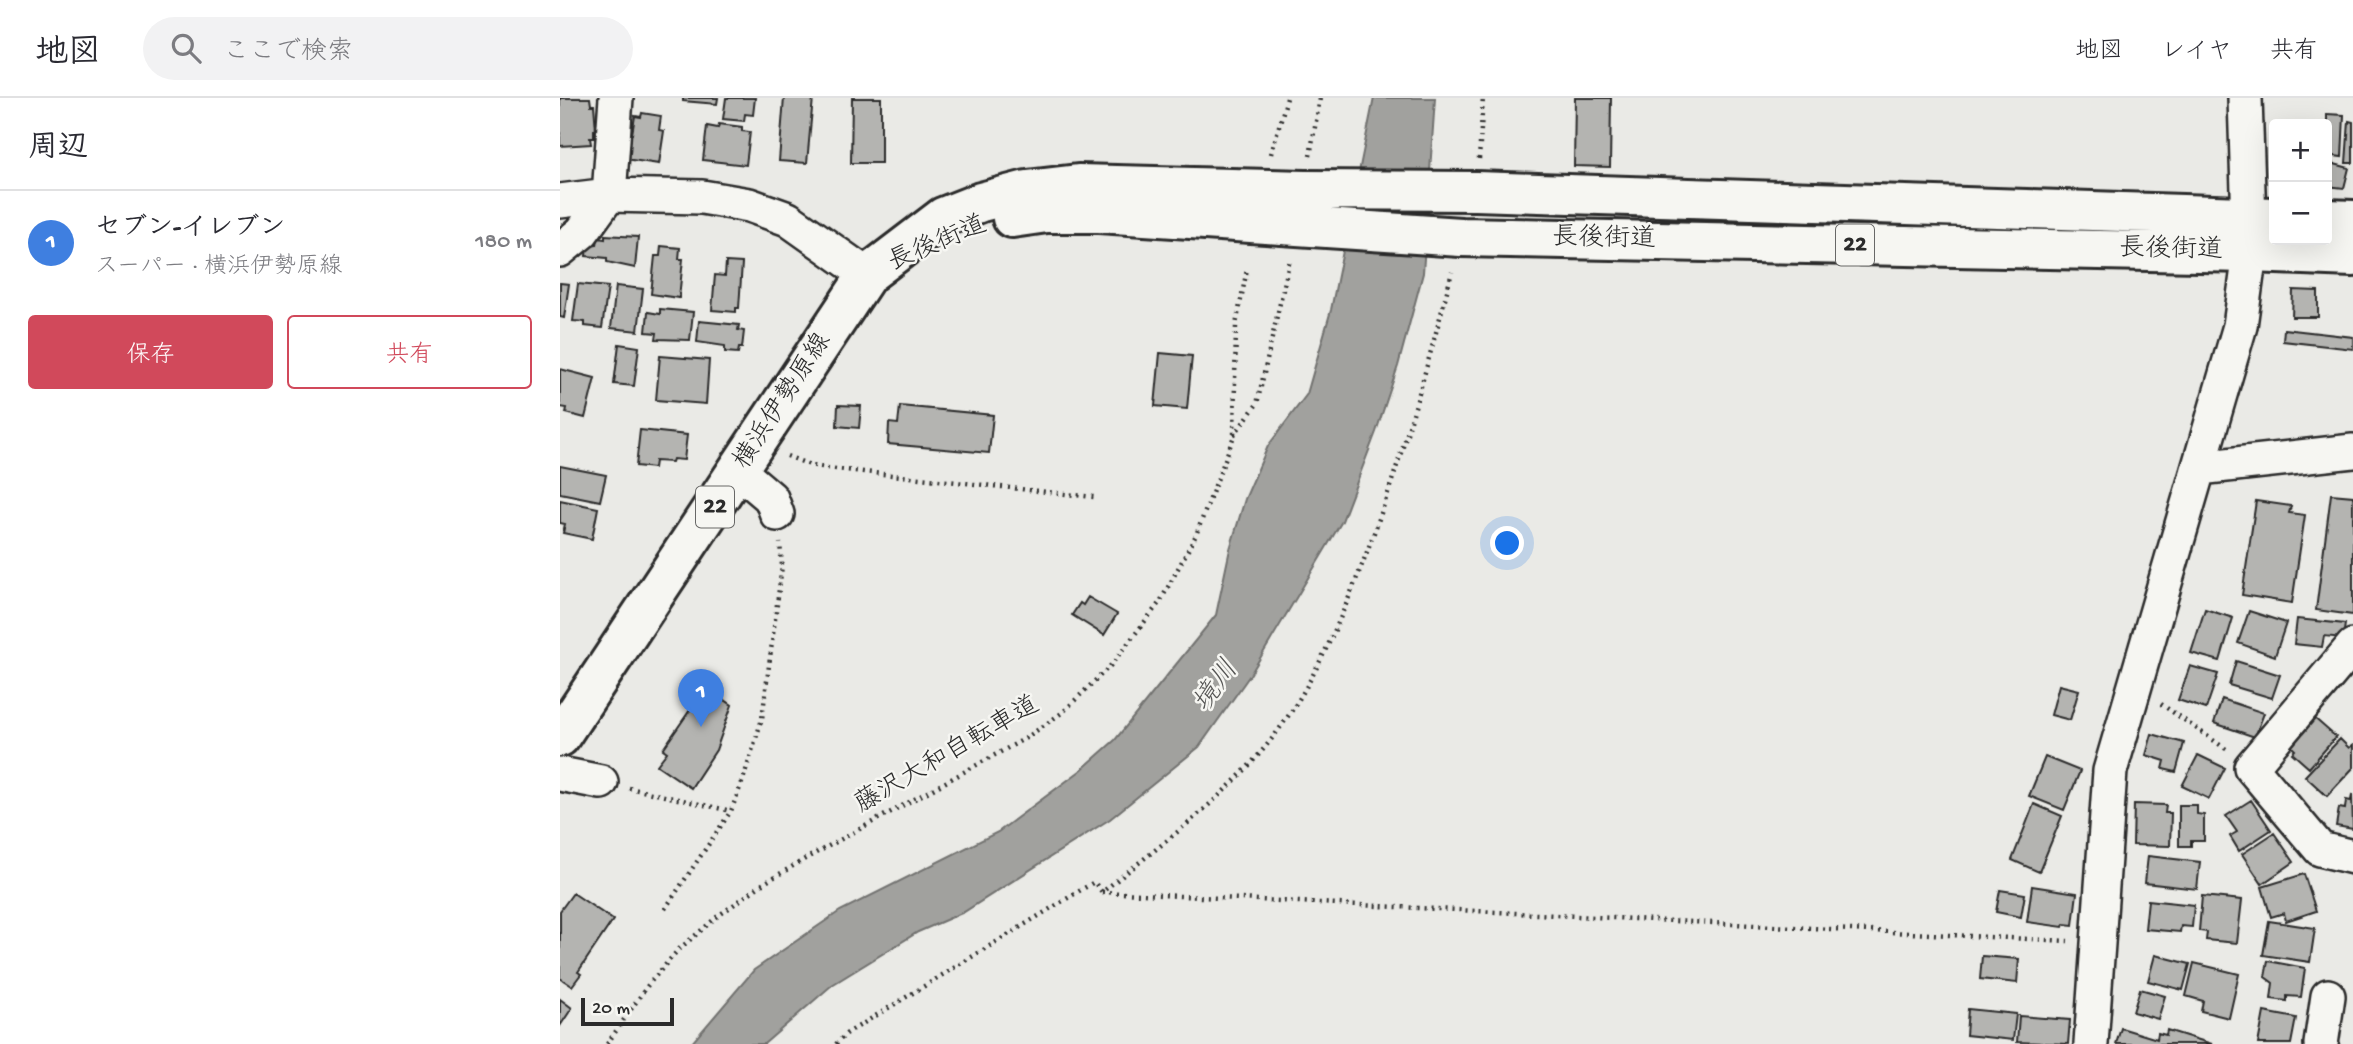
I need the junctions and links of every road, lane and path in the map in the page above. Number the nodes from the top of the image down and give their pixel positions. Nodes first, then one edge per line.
1 (616, 98) edge
2 (1287, 98) edge
3 (1320, 98) edge
4 (1483, 98) edge
5 (2245, 98) edge
6 (1270, 155) dead end
7 (1305, 190) junction
8 (1468, 191) junction
9 (609, 195) junction
10 (560, 201) edge
11 (2332, 219) edge
12 (2353, 220) edge
13 (1297, 228) junction
14 (2257, 229) edge
15 (1450, 235) junction
16 (560, 250) edge
17 (2353, 257) edge
18 (1247, 269) dead end
19 (867, 275) junction
20 (1234, 436) junction
21 (760, 439) junction
22 (2353, 451) edge
23 (2199, 468) junction
24 (739, 471) junction
25 (1094, 497) dead end
26 (777, 514) joint
27 (2353, 646) edge
28 (2135, 686) junction
29 (560, 737) edge
30 (2251, 767) junction
31 (560, 774) edge
32 (601, 782) joint
33 (731, 811) junction
34 (2353, 857) edge
35 (1102, 892) junction
36 (665, 909) dead end
37 (2097, 942) junction
38 (2328, 996) dead end
39 (607, 1044) edge
40 (836, 1044) edge
41 (2091, 1044) edge
42 (2321, 1044) edge

1 - 9 street
2 - 6 path
3 - 7 path
4 - 8 path
5 - 14 street
7 - 8 main road, 長後街道 / 22
7 - 19 main road, 長後街道 / 22
8 - 14 main road, 長後街道 / 22
9 - 10 street, 長後街道
9 - 16 street
9 - 19 street, 長後街道
11 - 12 main road
13 - 15 main road, 長後街道 / 22
13 - 19 main road, 長後街道 / 22
13 - 20 path
14 - 15 main road, 長後街道 / 22
14 - 17 main road, 長後街道 / 22
14 - 23 street
15 - 35 path
18 - 20 path, 藤沢大和自転車道
19 - 21 main road, 横浜伊勢原線 / 22
20 - 39 path, 藤沢大和自転車道
21 - 24 main road, 横浜伊勢原線 / 22
21 - 25 path
22 - 23 street
23 - 28 street
24 - 26 street
24 - 29 main road, 横浜伊勢原線 / 22
26 - 33 path
27 - 30 street
28 - 30 path
28 - 37 street
30 - 34 street
31 - 32 street
32 - 33 path
33 - 36 path
35 - 37 path
35 - 40 path
37 - 41 street
38 - 42 street

